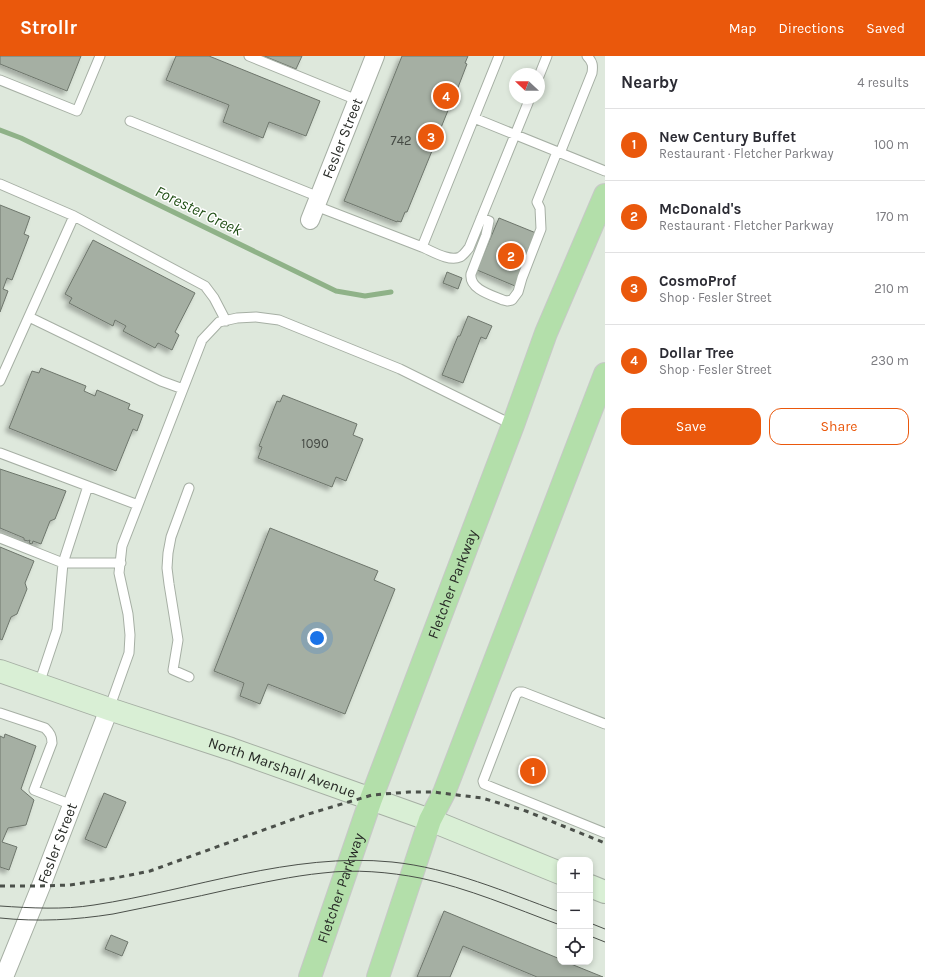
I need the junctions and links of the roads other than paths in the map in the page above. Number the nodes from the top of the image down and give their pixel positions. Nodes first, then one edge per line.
1 (100, 56) edge
2 (249, 56) edge
3 (375, 56) edge
4 (499, 56) edge
5 (547, 56) edge
6 (587, 56) edge
7 (542, 68) edge
8 (0, 80) edge
9 (357, 100) junction
10 (528, 104) edge
11 (474, 118) junction
12 (130, 121) dead end
13 (515, 135) junction
14 (558, 152) junction
15 (605, 171) edge
16 (0, 184) edge
17 (605, 195) edge
18 (315, 208) junction
19 (74, 216) junction
20 (481, 218) junction
21 (422, 247) junction
22 (29, 316) junction
23 (226, 321) junction
24 (605, 374) edge
25 (0, 381) edge
26 (183, 389) junction
27 (513, 425) junction
28 (0, 453) edge
29 (88, 486) junction
30 (189, 488) dead end
31 (138, 505) junction
32 (0, 538) edge
33 (63, 563) junction
34 (121, 563) junction
35 (0, 671) edge
36 (189, 677) dead end
37 (39, 684) junction
38 (109, 709) junction
39 (0, 713) edge
40 (605, 723) edge
41 (371, 799) junction
42 (72, 805) junction
43 (430, 820) junction
44 (605, 833) edge
45 (557, 872) edge
46 (593, 887) edge
47 (605, 892) edge
48 (4, 977) edge
49 (310, 977) edge
50 (378, 977) edge

1 - 8 lane
2 - 9 lane
3 - 9 street, Fesler Street
4 - 11 lane
5 - 7 lane
6 - 14 lane
9 - 18 street, Fesler Street
10 - 13 lane
11 - 13 lane
11 - 21 lane
12 - 18 lane
13 - 14 lane
13 - 20 lane
14 - 15 lane
14 - 20 lane
16 - 19 lane
17 - 27 main road, Fletcher Parkway
18 - 21 lane
19 - 22 lane
19 - 23 lane
20 - 21 lane
22 - 25 lane
22 - 26 lane
23 - 26 lane
23 - 27 lane
24 - 43 main road
26 - 31 lane
27 - 41 main road, Fletcher Parkway
28 - 29 lane
29 - 31 lane
29 - 33 lane
30 - 36 lane
31 - 34 lane
32 - 33 lane
33 - 34 lane
33 - 37 lane
34 - 38 lane
35 - 37 main road, North Marshall Avenue
37 - 38 main road, North Marshall Avenue
38 - 41 main road, North Marshall Avenue
38 - 42 street, Fesler Street
39 - 42 lane
40 - 44 lane
41 - 43 main road, North Marshall Avenue
41 - 49 main road, Fletcher Parkway
42 - 48 street, Fesler Street
43 - 45 main road, North Marshall Avenue
43 - 50 main road
46 - 47 main road

